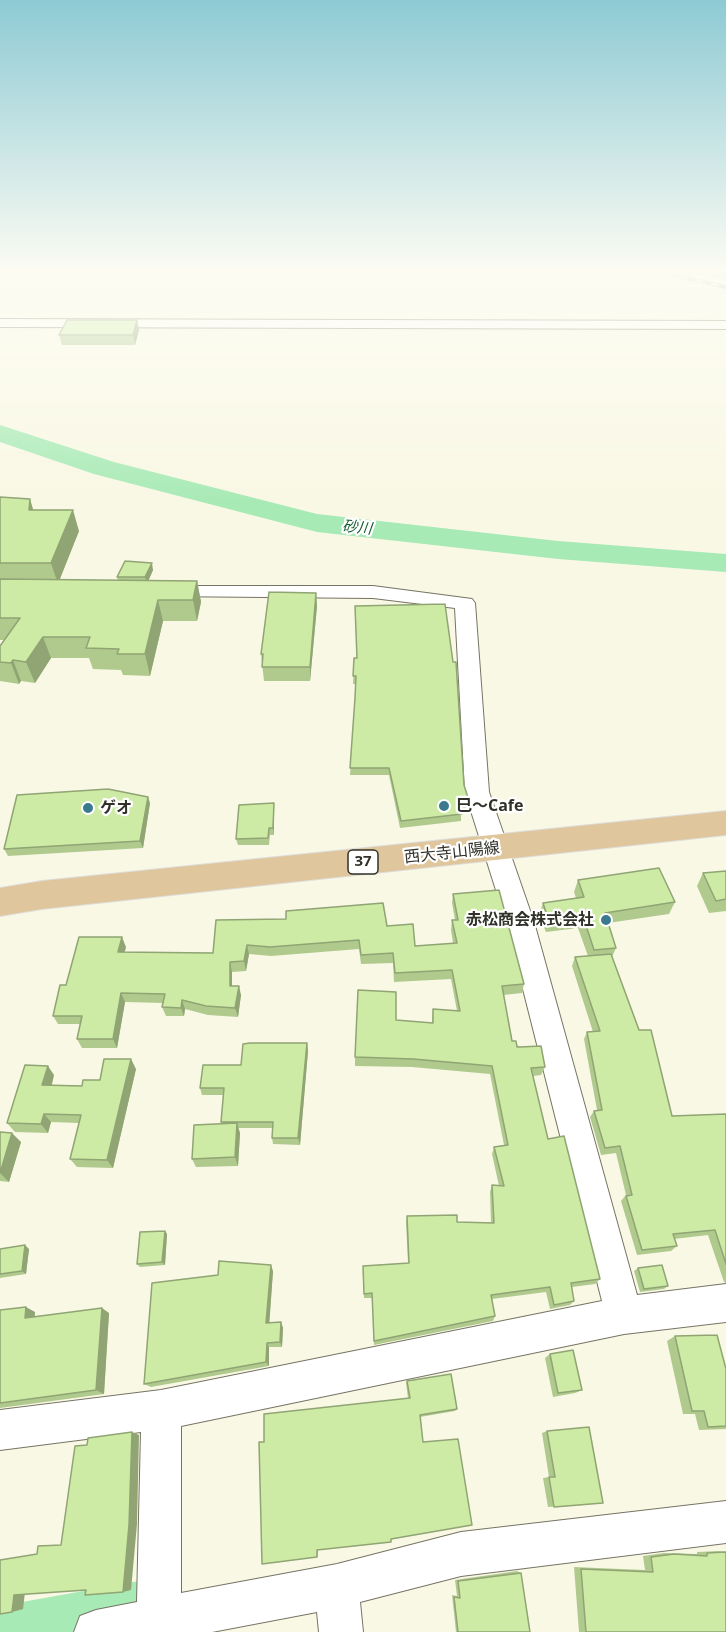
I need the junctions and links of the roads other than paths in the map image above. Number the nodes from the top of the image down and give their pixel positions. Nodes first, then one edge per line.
1 (143, 592) edge
2 (726, 823) edge
3 (496, 848) junction
4 (0, 902) edge
5 (726, 1303) edge
6 (624, 1315) junction
7 (161, 1410) junction
8 (0, 1430) edge
9 (726, 1522) edge
10 (337, 1586) junction
11 (159, 1620) junction
12 (96, 1632) edge
13 (341, 1632) edge

1 - 3 street
2 - 3 main road, 西大寺山陽線 / 37
3 - 4 main road, 西大寺山陽線 / 37
3 - 6 street
5 - 6 street
6 - 7 street
7 - 8 street
7 - 11 street
9 - 10 street
10 - 11 street
10 - 13 street
11 - 12 street

